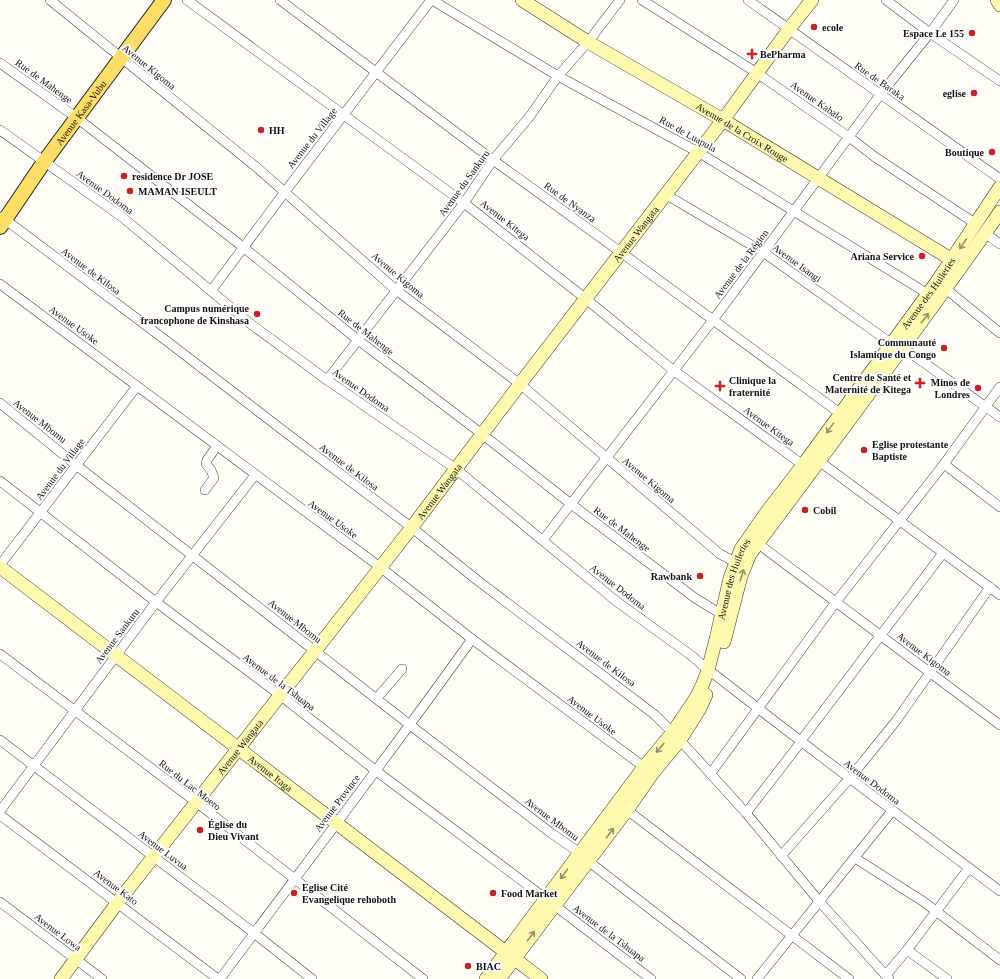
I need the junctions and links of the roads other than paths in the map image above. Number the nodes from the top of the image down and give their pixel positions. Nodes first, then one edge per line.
1 (50, 0) edge
2 (164, 0) edge
3 (187, 0) edge
4 (280, 0) edge
5 (431, 0) edge
6 (522, 0) edge
7 (620, 0) edge
8 (642, 0) edge
9 (748, 0) edge
10 (812, 0) edge
11 (886, 0) edge
12 (954, 0) edge
13 (997, 0) edge
14 (1000, 4) edge
15 (789, 29) junction
16 (930, 33) junction
17 (588, 42) junction
18 (121, 58) junction
19 (0, 63) edge
20 (376, 72) junction
21 (757, 73) junction
22 (558, 76) junction
23 (1000, 81) edge
24 (880, 94) junction
25 (344, 115) junction
26 (77, 118) junction
27 (723, 120) junction
28 (0, 130) edge
29 (849, 137) junction
30 (698, 152) junction
31 (493, 160) junction
32 (44, 162) junction
33 (818, 178) junction
34 (1000, 179) edge
35 (1000, 187) edge
36 (284, 192) junction
37 (665, 194) junction
38 (464, 203) junction
39 (794, 212) junction
40 (1000, 212) edge
41 (2, 221) edge
42 (981, 229) junction
43 (1000, 244) edge
44 (243, 247) junction
45 (622, 252) junction
46 (763, 252) junction
47 (958, 263) junction
48 (0, 284) edge
49 (396, 290) junction
50 (946, 290) junction
51 (211, 291) junction
52 (928, 294) junction
53 (586, 299) junction
54 (713, 320) junction
55 (1000, 333) edge
56 (358, 340) junction
57 (897, 345) junction
58 (673, 370) junction
59 (327, 380) junction
60 (520, 384) junction
61 (137, 386) junction
62 (1000, 387) edge
63 (0, 403) edge
64 (986, 407) junction
65 (845, 417) junction
66 (1000, 417) edge
67 (482, 434) junction
68 (217, 446) junction
69 (606, 458) junction
70 (819, 461) junction
71 (944, 464) junction
72 (76, 465) junction
73 (803, 465) junction
74 (456, 469) junction
75 (255, 475) junction
76 (0, 481) edge
77 (206, 490) dead end
78 (571, 504) junction
79 (1000, 507) edge
80 (41, 512) junction
81 (900, 521) junction
82 (411, 527) junction
83 (543, 540) junction
84 (753, 541) junction
85 (943, 553) junction
86 (192, 556) junction
87 (735, 562) junction
88 (0, 566) edge
89 (380, 567) junction
90 (990, 586) junction
91 (1000, 595) edge
92 (156, 602) junction
93 (836, 602) junction
94 (721, 614) junction
95 (881, 635) junction
96 (472, 639) junction
97 (315, 650) junction
98 (0, 654) edge
99 (116, 655) junction
100 (402, 669) dead end
101 (711, 672) junction
102 (930, 674) junction
103 (280, 696) junction
104 (377, 698) junction
105 (759, 709) junction
106 (76, 710) junction
107 (410, 725) junction
108 (1000, 725) edge
109 (677, 736) junction
110 (0, 740) edge
111 (800, 742) junction
112 (239, 749) junction
113 (34, 766) junction
114 (375, 770) junction
115 (648, 770) junction
116 (710, 773) junction
117 (850, 778) junction
118 (196, 802) junction
119 (627, 810) junction
120 (0, 811) edge
121 (892, 811) junction
122 (746, 813) junction
123 (0, 815) edge
124 (335, 823) junction
125 (781, 856) junction
126 (154, 857) junction
127 (584, 857) junction
128 (855, 858) junction
129 (970, 868) junction
130 (293, 879) junction
131 (1000, 891) edge
132 (819, 901) junction
133 (0, 902) edge
134 (118, 902) junction
135 (550, 902) junction
136 (936, 912) junction
137 (254, 933) junction
138 (792, 935) junction
139 (907, 950) junction
140 (510, 955) junction
141 (76, 960) junction
142 (1000, 960) edge
143 (887, 977) edge
144 (61, 979) edge
145 (102, 979) edge
146 (219, 979) edge
147 (312, 979) edge
148 (423, 979) edge
149 (486, 979) edge
150 (499, 979) edge
151 (541, 979) edge
152 (651, 979) edge
153 (740, 979) edge
154 (757, 979) edge
155 (849, 979) edge
156 (947, 979) edge

1 - 18 street, Avenue Kigoma
2 - 18 main road, Avenue Kasa-Vubu
3 - 25 street, Avenue Kitega
4 - 20 street, Rue de Nyanza
5 - 20 street, Avenue du Village
5 - 22 street, Rue de Luapula
6 - 17 street, Avenue de la Croix Rouge
7 - 17 street, Avenue du Sankuru
8 - 21 street, Avenue Kabalo
9 - 15 street, Rue de Baraka
10 - 15 street, Avenue Wangata
11 - 16 street
12 - 16 street, Avenue de la Région
13 - 14 street
15 - 21 street, Avenue Wangata
15 - 24 street, Rue de Baraka
16 - 23 street
16 - 24 street, Avenue de la Région
17 - 22 street, Avenue du Sankuru
17 - 27 street, Avenue de la Croix Rouge
18 - 26 main road, Avenue Kasa-Vubu
18 - 36 street, Avenue Kigoma
19 - 26 street, Rue de Mahenge
20 - 25 street, Avenue du Village
20 - 31 street, Rue de Nyanza
21 - 27 street, Avenue Wangata
21 - 29 street, Avenue Kabalo
22 - 30 street, Rue de Luapula
22 - 31 street, Avenue du Sankuru
24 - 29 street, Avenue de la Région
24 - 34 street, Rue de Baraka
25 - 36 street, Avenue du Village
25 - 38 street, Avenue Kitega
26 - 32 main road, Avenue Kasa-Vubu
26 - 44 street, Rue de Mahenge
27 - 30 street, Avenue Wangata
27 - 33 street, Avenue de la Croix Rouge
28 - 32 street, Avenue Dodoma
29 - 33 street, Avenue de la Région
29 - 42 street, Avenue Kabalo
30 - 37 street, Avenue Wangata
30 - 39 street, Rue de Luapula
31 - 38 street, Avenue du Sankuru
31 - 45 street, Rue de Nyanza
32 - 41 main road, Avenue Kasa-Vubu
32 - 51 street, Avenue Dodoma
33 - 39 street, Avenue de la Région
33 - 47 street, Avenue de la Croix Rouge
35 - 42 street, Avenue des Huileries
36 - 44 street, Avenue du Village
36 - 49 street, Avenue Kigoma
37 - 45 street, Avenue Wangata
37 - 46 street, Avenue Isangi
38 - 49 street, Avenue du Sankuru
38 - 53 street, Avenue Kitega
39 - 46 street, Avenue de la Région
39 - 52 street, Rue de Luapula
40 - 42 street, Avenue des Huileries
41 - 82 street, Avenue de Kilosa
42 - 43 street, Avenue Kabalo
42 - 47 street, Avenue des Huileries
44 - 51 street, Avenue du Village
44 - 56 street, Rue de Mahenge
45 - 53 street, Avenue Wangata
45 - 54 street, Rue de Nyanza
46 - 54 street, Avenue de la Région
46 - 57 street, Avenue Isangi
47 - 50 street, Avenue des Huileries
47 - 52 street, Avenue des Huileries
48 - 61 street, Avenue Usoke
49 - 56 street, Avenue du Sankuru
49 - 60 street, Avenue Kigoma
50 - 55 street
57 -> 50 street, Avenue des Huileries
51 - 59 street, Avenue Dodoma
52 - 57 street, Avenue des Huileries
53 - 58 street, Avenue Kitega
53 - 60 street, Avenue Wangata
54 - 58 street, Avenue de la Région
54 - 65 street, Rue de Nyanza
56 - 59 street, Avenue du Sankuru
56 - 67 street, Rue de Mahenge
57 - 64 street, Avenue Isangi
57 - 65 street, Avenue des Huileries
58 - 69 street, Avenue de la Région
58 - 73 street, Avenue Kitega
59 - 74 street, Avenue Dodoma
60 - 67 street, Avenue Wangata
60 - 69 street, Avenue Kigoma
61 - 68 street, Avenue Usoke
61 - 72 street, Avenue du Village
62 - 64 street
63 - 72 street, Avenue Mbomu
64 - 66 street, Avenue Isangi
64 - 71 street
65 - 70 street, Avenue des Huileries
65 -> 73 street, Avenue des Huileries
67 - 74 street, Avenue Wangata
67 - 78 street, Rue de Mahenge
68 - 75 street, Avenue Usoke
68 - 77 street
69 - 78 street, Avenue de la Région
69 - 87 street, Avenue Kigoma
70 - 81 street
70 - 84 street, Avenue des Huileries
71 - 79 street
71 - 81 street
72 - 80 street, Avenue du Village
72 - 86 street, Avenue Mbomu
73 - 84 street, Avenue des Huileries
74 - 82 street, Avenue Wangata
74 - 83 street, Avenue Dodoma
75 - 86 street, Avenue Sankuru
75 - 89 street, Avenue Usoke
76 - 80 street, Avenue de la Tshuapa
78 - 83 street, Avenue de la Région
78 - 94 street, Rue de Mahenge
80 - 88 street, Avenue du Village
80 - 92 street, Avenue de la Tshuapa
81 - 85 street
81 - 93 street
82 - 89 street, Avenue Wangata
82 - 109 street, Avenue de Kilosa
83 - 101 street, Avenue Dodoma
84 - 87 street, Avenue des Huileries
84 - 93 street, Avenue Kigoma
101 -> 84 street, Avenue des Huileries
85 - 90 street
85 - 95 street
86 - 92 street, Avenue Sankuru
86 - 97 street, Avenue Mbomu
87 - 94 street, Avenue des Huileries
88 - 99 street, Avenue Itaga
89 - 96 street, Avenue Usoke
89 - 97 street, Avenue Wangata
90 - 91 street
90 - 102 street
92 - 99 street, Avenue Sankuru
92 - 103 street, Avenue de la Tshuapa
93 - 95 street, Avenue Kigoma
93 - 105 street
94 - 101 street, Avenue des Huileries
95 - 102 street, Avenue Kigoma
95 - 111 street
96 - 107 street, Avenue Province
96 - 115 street, Avenue Usoke
97 - 103 street, Avenue Wangata
97 - 104 street, Avenue Mbomu
98 - 106 street, Rue du Lac Moero
99 - 106 street, Avenue Sankuru
99 - 112 street, Avenue Itaga
100 - 104 street
101 - 105 street, Avenue Dodoma
101 - 109 street, Avenue des Huileries
102 - 108 street, Avenue Kigoma
102 - 117 street
103 - 112 street, Avenue Wangata
103 - 114 street, Avenue de la Tshuapa
104 - 107 street, Avenue Mbomu
105 - 111 street, Avenue Dodoma
105 - 116 street
106 - 113 street, Avenue Sankuru
106 - 118 street, Rue du Lac Moero
107 - 114 street, Avenue Province
107 - 127 street, Avenue Mbomu
109 - 115 street, Avenue des Huileries
109 - 116 street, Avenue de Kilosa
110 - 113 street, Avenue Luvua
111 - 117 street, Avenue Dodoma
111 - 122 street
112 - 118 street, Avenue Wangata
112 - 124 street, Avenue Itaga
113 - 120 street, Avenue Sankuru
113 - 126 street, Avenue Luvua
114 - 124 street, Avenue Province
114 - 135 street, Avenue de la Tshuapa
115 - 119 street, Avenue des Huileries
115 - 127 street, Avenue des Huileries
116 - 122 street, Avenue de Kilosa
117 - 121 street, Avenue Dodoma
117 - 125 street
118 - 126 street, Avenue Wangata
118 - 130 street, Rue du Lac Moero
127 -> 119 street, Avenue des Huileries
119 - 138 street
121 - 128 street
121 - 129 street, Avenue Dodoma
122 - 125 street, Avenue de Kilosa
123 - 134 street, Avenue Kato
124 - 130 street, Avenue Province
124 - 140 street, Avenue Itaga
125 - 132 street, Avenue de Kilosa
126 - 134 street, Avenue Wangata
126 - 137 street, Avenue Luvua
127 - 135 street, Avenue des Huileries
127 - 153 street, Avenue Mbomu
128 - 132 street
128 - 136 street
129 - 131 street, Avenue Dodoma
129 - 136 street
130 - 137 street, Avenue Province
130 - 148 street, Rue du Lac Moero
132 - 138 street
132 - 143 street, Avenue de Kilosa
133 - 141 street, Avenue Lowa
134 - 141 street, Avenue Wangata
134 - 146 street, Avenue Kato
135 - 140 street, Avenue des Huileries
135 - 152 street, Avenue de la Tshuapa
136 - 139 street
136 - 142 street
137 - 146 street, Avenue Province
137 - 147 street, Avenue Luvua
138 - 154 street
138 - 155 street
139 - 143 street
139 - 156 street
140 - 149 street, Avenue des Huileries
140 - 150 street, Avenue des Huileries
140 - 151 street, Avenue Itaga
141 - 144 street, Avenue Wangata
141 - 145 street, Avenue Lowa

